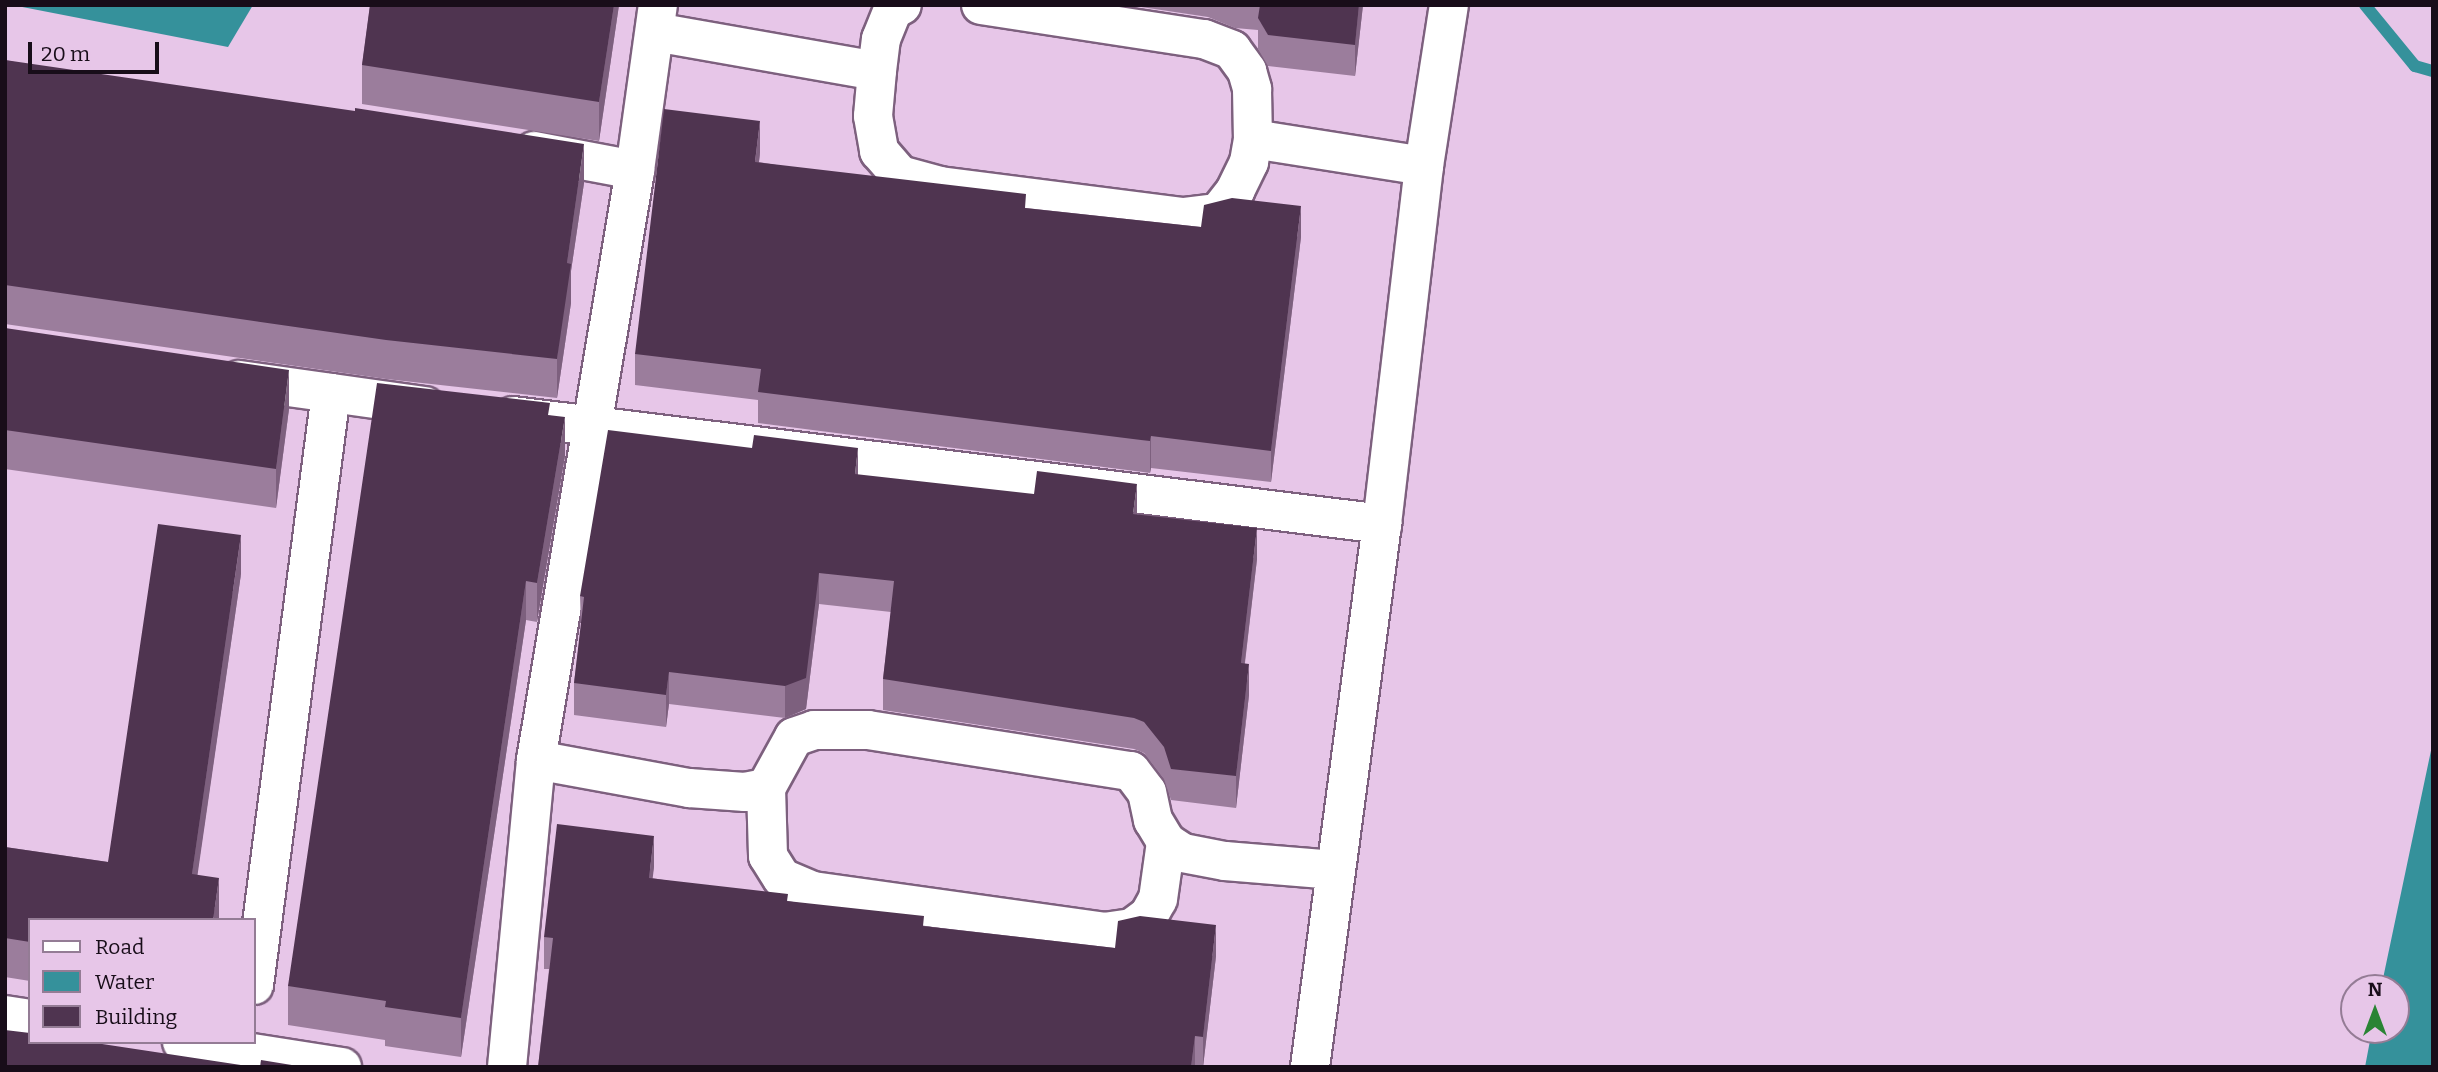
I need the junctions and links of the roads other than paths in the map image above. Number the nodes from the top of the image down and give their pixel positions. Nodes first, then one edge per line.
1 (902, 5) edge
2 (981, 5) edge
3 (1449, 5) edge
4 (657, 18) edge
5 (877, 71) junction
6 (1253, 139) junction
7 (498, 146) edge
8 (1424, 166) junction
9 (635, 170) junction
10 (209, 375) edge
11 (331, 393) junction
12 (591, 424) junction
13 (1382, 524) junction
14 (536, 760) junction
15 (766, 788) junction
16 (1166, 842) junction
17 (1335, 870) junction
18 (256, 970) edge
19 (5, 1015) edge
20 (28, 1019) edge
21 (192, 1044) edge
22 (245, 1054) edge
23 (342, 1067) edge
24 (507, 1067) edge
25 (1310, 1067) edge

1 - 5 street
2 - 6 street
3 - 8 street
4 - 5 street
4 - 9 street
5 - 6 street
6 - 8 street
7 - 9 street
8 - 13 street
9 - 12 street
10 - 11 street
11 - 12 street
11 - 18 street
12 - 13 street
12 - 14 street
13 - 17 street
14 - 15 street
14 - 24 street
15 - 16 street
15 - 16 street
16 - 17 street
17 - 25 street
19 - 20 street
21 - 22 street
22 - 23 street

